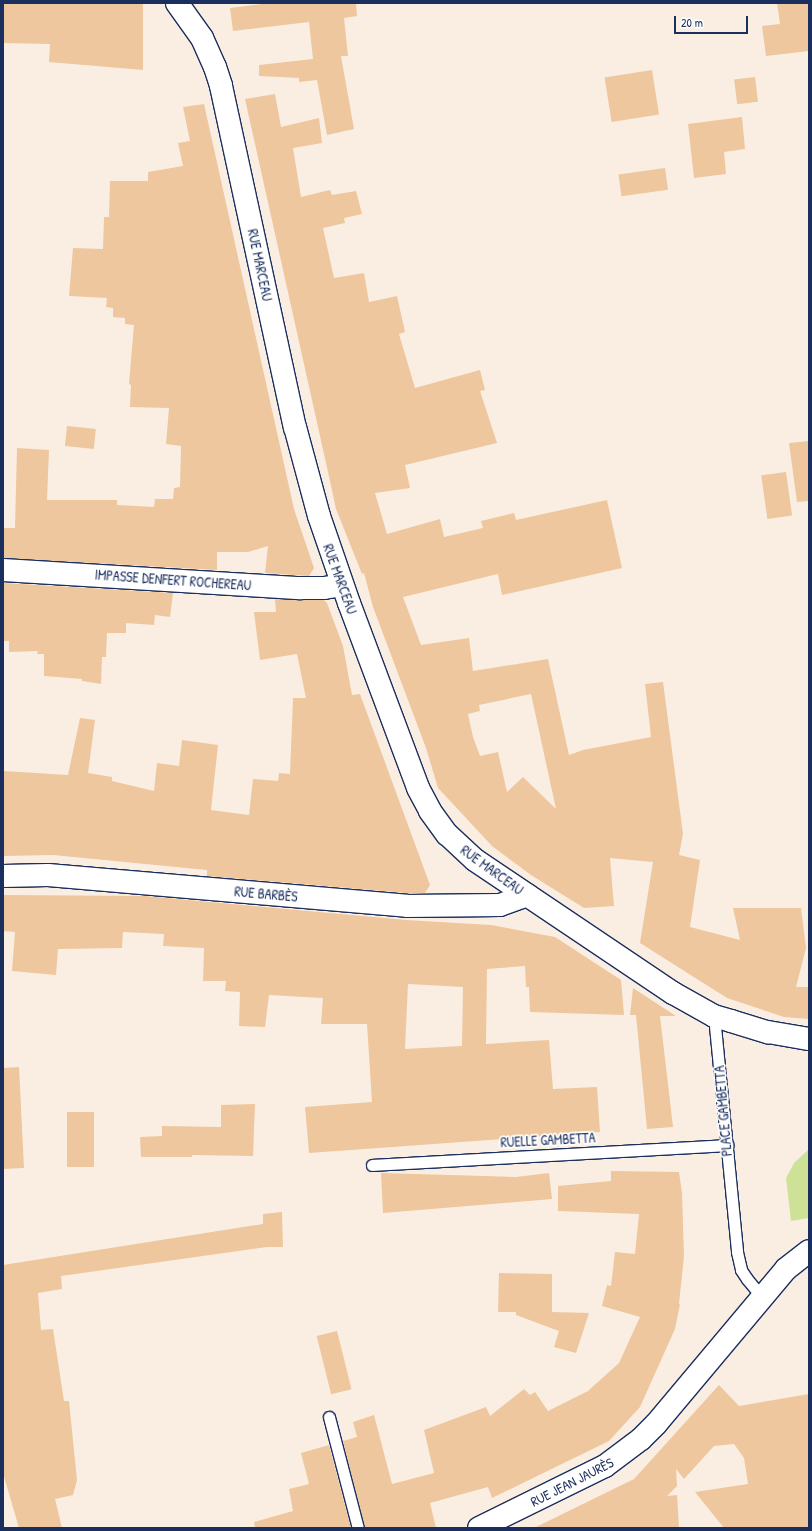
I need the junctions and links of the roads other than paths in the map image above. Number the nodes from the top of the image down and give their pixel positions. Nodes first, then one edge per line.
1 (177, 3) edge
2 (3, 570) edge
3 (342, 585) junction
4 (3, 876) edge
5 (527, 896) junction
6 (714, 1016) junction
7 (809, 1039) edge
8 (727, 1145) junction
9 (372, 1165) dead end
10 (809, 1251) edge
11 (762, 1297) junction
12 (329, 1417) dead end
13 (358, 1528) edge
14 (479, 1528) edge

1 - 3 street, RUE MARCEAU
2 - 3 street, IMPASSE DENFERT ROCHEREAU
3 - 5 street, RUE MARCEAU
4 - 5 street, RUE BARBÈS
5 - 6 street, RUE MARCEAU
6 - 7 street
6 - 8 lane, PLACE GAMBETTA
8 - 9 lane, RUELLE GAMBETTA
8 - 11 lane, PLACE GAMBETTA
10 - 11 street
11 - 14 street, RUE JEAN JAURÈS
12 - 13 lane

